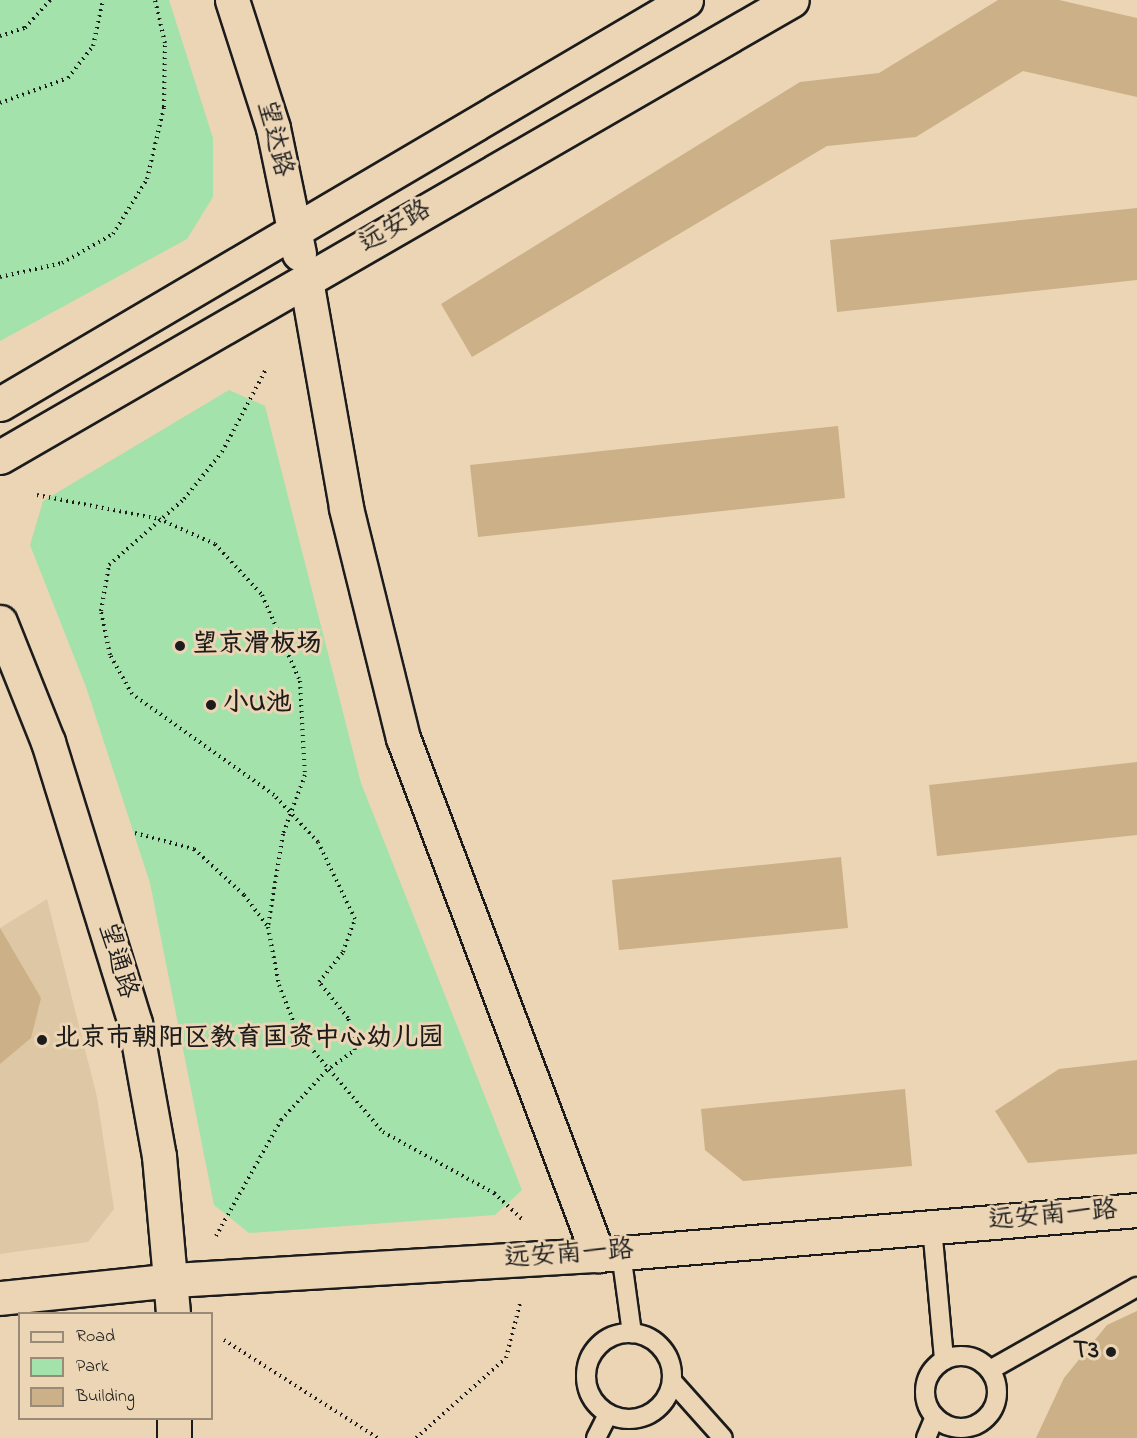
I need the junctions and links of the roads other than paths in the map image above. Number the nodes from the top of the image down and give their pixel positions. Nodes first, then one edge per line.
1 (232, 0) edge
2 (686, 0) edge
3 (792, 0) edge
4 (294, 233) junction
5 (306, 280) junction
6 (0, 404) edge
7 (0, 457) edge
8 (0, 622) edge
9 (1137, 1210) edge
10 (932, 1227) junction
11 (610, 1254) junction
12 (173, 1280) junction
13 (1137, 1287) edge
14 (0, 1298) edge
15 (173, 1312) edge
16 (632, 1333) junction
17 (944, 1360) junction
18 (990, 1370) junction
19 (672, 1381) junction
20 (608, 1414) junction
21 (935, 1417) junction
22 (174, 1420) edge
23 (174, 1438) edge
24 (596, 1438) edge
25 (723, 1438) edge
26 (926, 1438) edge
27 (943, 1438) edge

1 - 4 street, 望达路
2 - 4 street, 远安路
3 - 5 street, 远安路
4 - 5 street, 望达路
4 - 6 street, 远安路
5 - 7 street, 远安路
5 - 11 street, 望达路
8 - 12 street, 望通路
9 - 10 street, 远安南一路
10 - 11 street, 远安南一路
10 - 17 lane
11 - 12 street, 远安南一路
11 - 16 lane
12 - 14 street, 远安南一路
12 - 15 street, 望通路
13 - 18 lane
16 - 19 lane
16 - 20 lane
17 - 18 lane
17 - 21 lane
18 - 21 lane
19 - 20 lane
19 - 25 lane
20 - 24 lane
21 - 26 lane
21 - 27 lane
22 - 23 street

